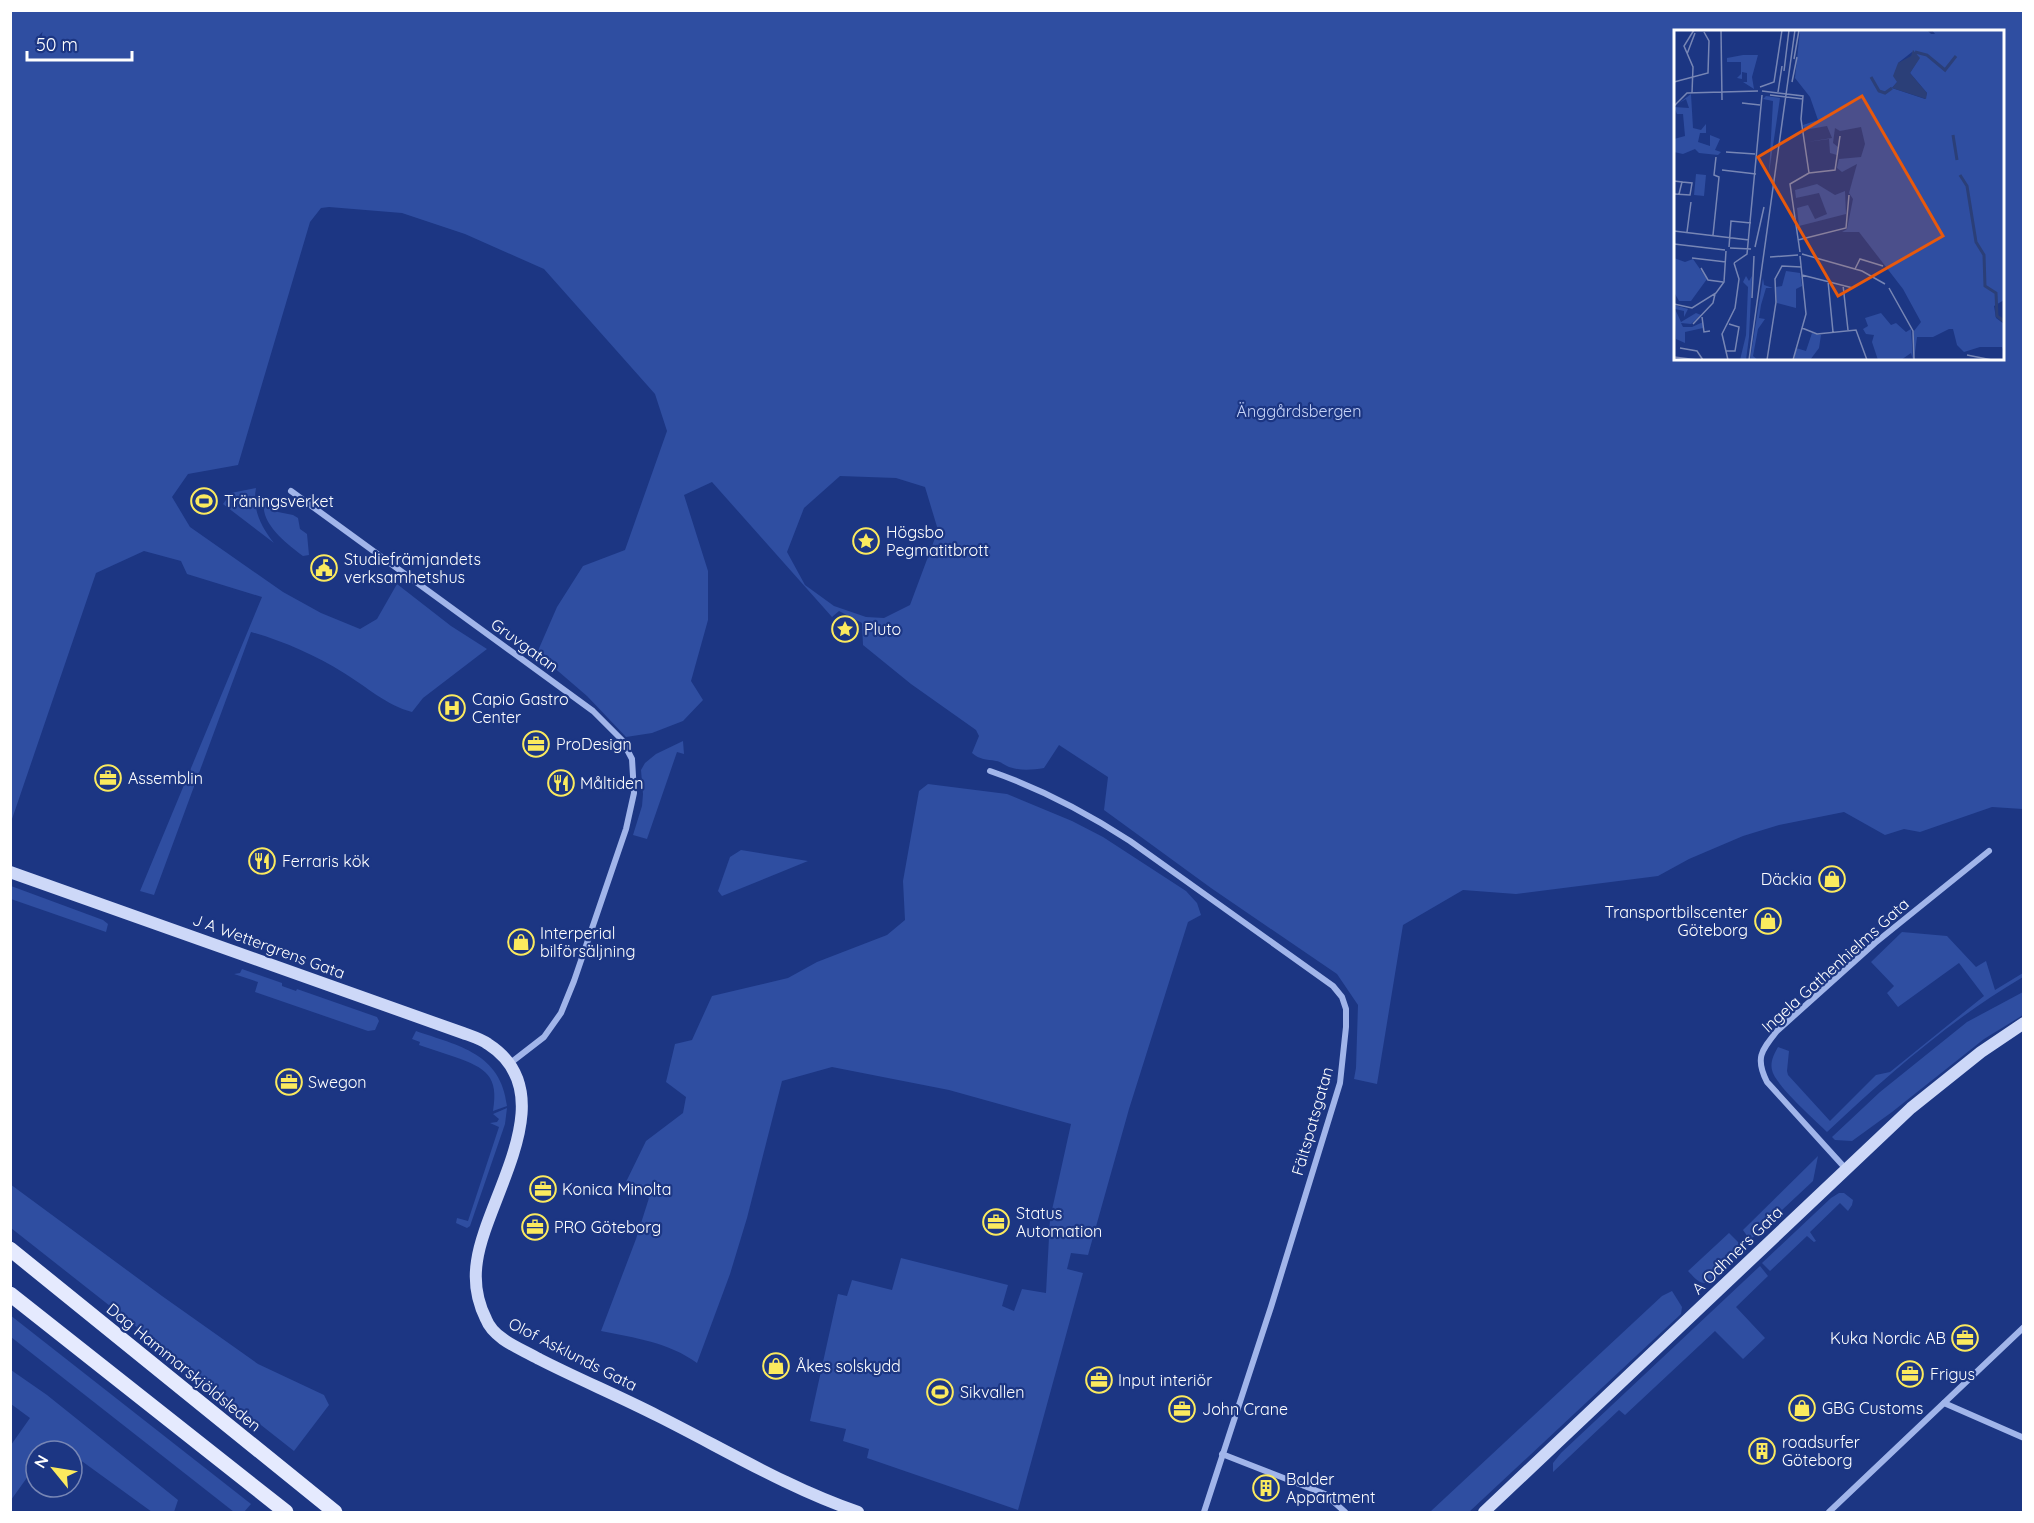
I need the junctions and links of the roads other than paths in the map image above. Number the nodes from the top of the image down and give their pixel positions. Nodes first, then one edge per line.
1 (291, 491) dead end
2 (990, 771) dead end
3 (1989, 851) dead end
4 (10, 872) edge
5 (2024, 1023) edge
6 (509, 1064) junction
7 (1846, 1170) junction
8 (10, 1249) edge
9 (10, 1294) edge
10 (2024, 1327) edge
11 (1944, 1403) junction
12 (2024, 1437) edge
13 (1222, 1454) junction
14 (286, 1512) edge
15 (337, 1512) edge
16 (858, 1512) edge
17 (1204, 1512) edge
18 (1345, 1512) edge
19 (1484, 1512) edge
20 (1829, 1512) edge

1 - 6 street, Gruvgatan
2 - 13 street, Fältspatsgatan
3 - 7 street, Ingela Gathenhielms Gata
4 - 6 street, J A Wettergrens Gata
5 - 7 street, A Odhners Gata
6 - 16 street, Olof Asklunds Gata
7 - 19 street, A Odhners Gata
8 - 15 main road, Dag Hammarskjöldsleden
9 - 14 main road
10 - 11 street
11 - 12 street
11 - 20 street
13 - 17 street, Fältspatsgatan
13 - 18 street

